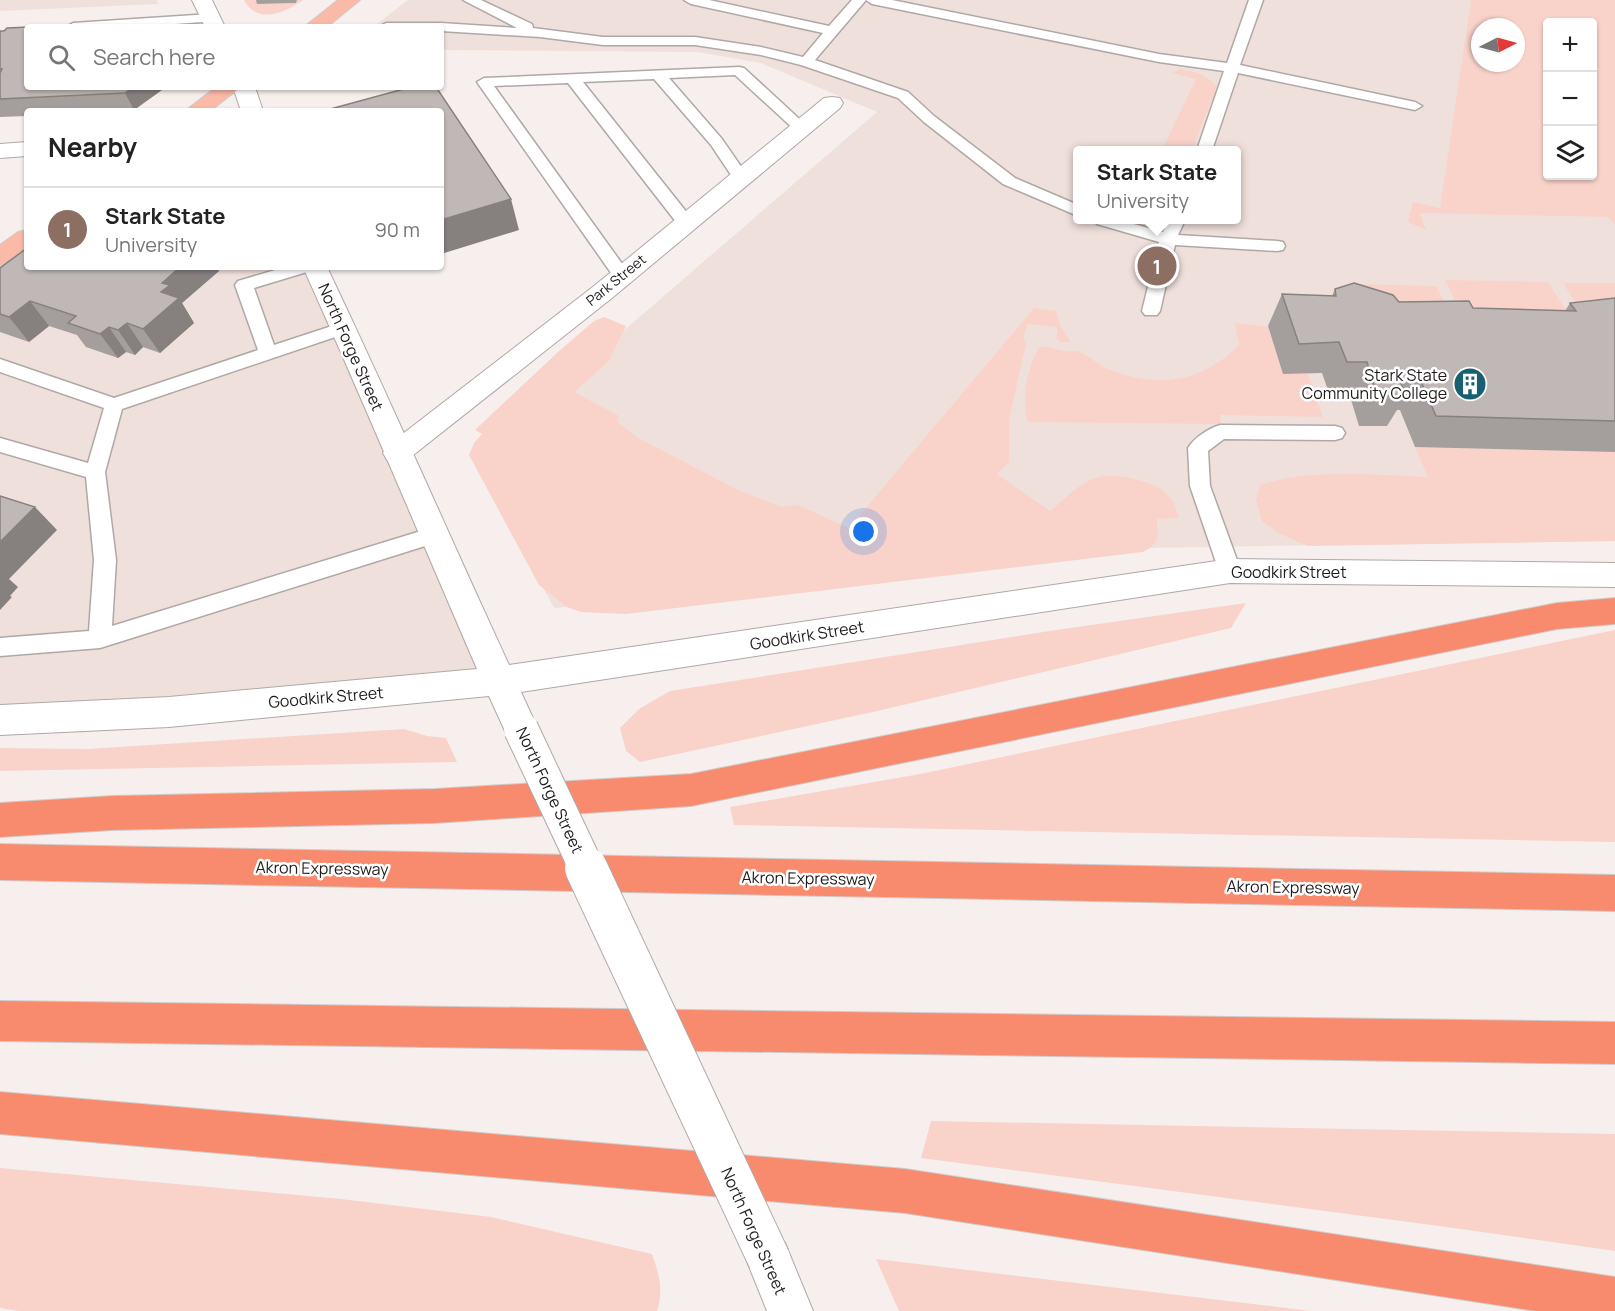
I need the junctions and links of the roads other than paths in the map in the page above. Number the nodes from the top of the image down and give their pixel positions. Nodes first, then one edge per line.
1 (202, 0) edge
2 (350, 0) edge
3 (470, 0) edge
4 (691, 0) edge
5 (859, 0) edge
6 (872, 0) edge
7 (1256, 0) edge
8 (213, 23) edge
9 (178, 24) edge
10 (318, 24) edge
11 (444, 27) edge
12 (833, 31) junction
13 (540, 33) junction
14 (806, 62) junction
15 (1232, 68) junction
16 (658, 75) junction
17 (572, 78) junction
18 (226, 90) edge
19 (245, 90) edge
20 (832, 103) dead end
21 (1415, 106) dead end
22 (200, 108) edge
23 (251, 108) edge
24 (802, 129) junction
25 (1205, 146) edge
26 (24, 150) edge
27 (0, 151) edge
28 (741, 178) junction
29 (1073, 209) edge
30 (686, 224) junction
31 (1119, 224) edge
32 (1175, 224) edge
33 (24, 239) edge
34 (1168, 239) junction
35 (1277, 246) dead end
36 (0, 257) edge
37 (294, 270) edge
38 (316, 270) edge
39 (622, 276) junction
40 (1151, 311) dead end
41 (344, 327) junction
42 (268, 353) junction
43 (0, 365) edge
44 (114, 405) junction
45 (1335, 433) dead end
46 (0, 445) edge
47 (397, 453) junction
48 (95, 472) junction
49 (434, 536) junction
50 (1230, 571) junction
51 (1615, 575) edge
52 (1615, 611) edge
53 (100, 639) junction
54 (0, 647) edge
55 (500, 681) junction
56 (0, 720) edge
57 (0, 820) edge
58 (0, 862) edge
59 (1615, 893) edge
60 (0, 1021) edge
61 (1615, 1043) edge
62 (0, 1113) edge
63 (1615, 1300) edge
64 (790, 1311) edge

1 - 8 street
2 - 10 main road
3 - 13 lane
4 - 12 lane
5 - 12 lane
6 - 15 lane
7 - 15 lane
8 - 9 lane
11 - 13 lane
12 - 14 lane
13 - 14 lane
14 - 29 lane
15 - 21 lane
15 - 25 lane
16 - 17 lane
16 - 24 lane
16 - 28 lane
17 - 30 lane
17 - 39 lane
18 - 22 main road
19 - 23 street
20 - 24 street, Park Street
24 - 28 street, Park Street
26 - 27 street
28 - 30 street, Park Street
30 - 39 street, Park Street
31 - 34 lane
32 - 34 lane
33 - 36 main road
34 - 35 lane
34 - 40 lane
37 - 42 lane
38 - 41 street, North Forge Street
39 - 47 street, Park Street
41 - 42 lane
41 - 47 street, North Forge Street
42 - 44 lane
43 - 44 lane
44 - 48 lane
45 - 50 lane
46 - 48 lane
47 - 49 street, North Forge Street
48 - 53 lane
49 - 53 lane
49 - 55 street, North Forge Street
50 - 51 street, Goodkirk Street
50 - 55 street, Goodkirk Street
52 - 57 highway
53 - 54 lane
55 - 56 street, Goodkirk Street
55 - 64 street, North Forge Street, bridge
58 - 59 highway, Akron Expressway
60 - 61 highway
62 - 63 highway

